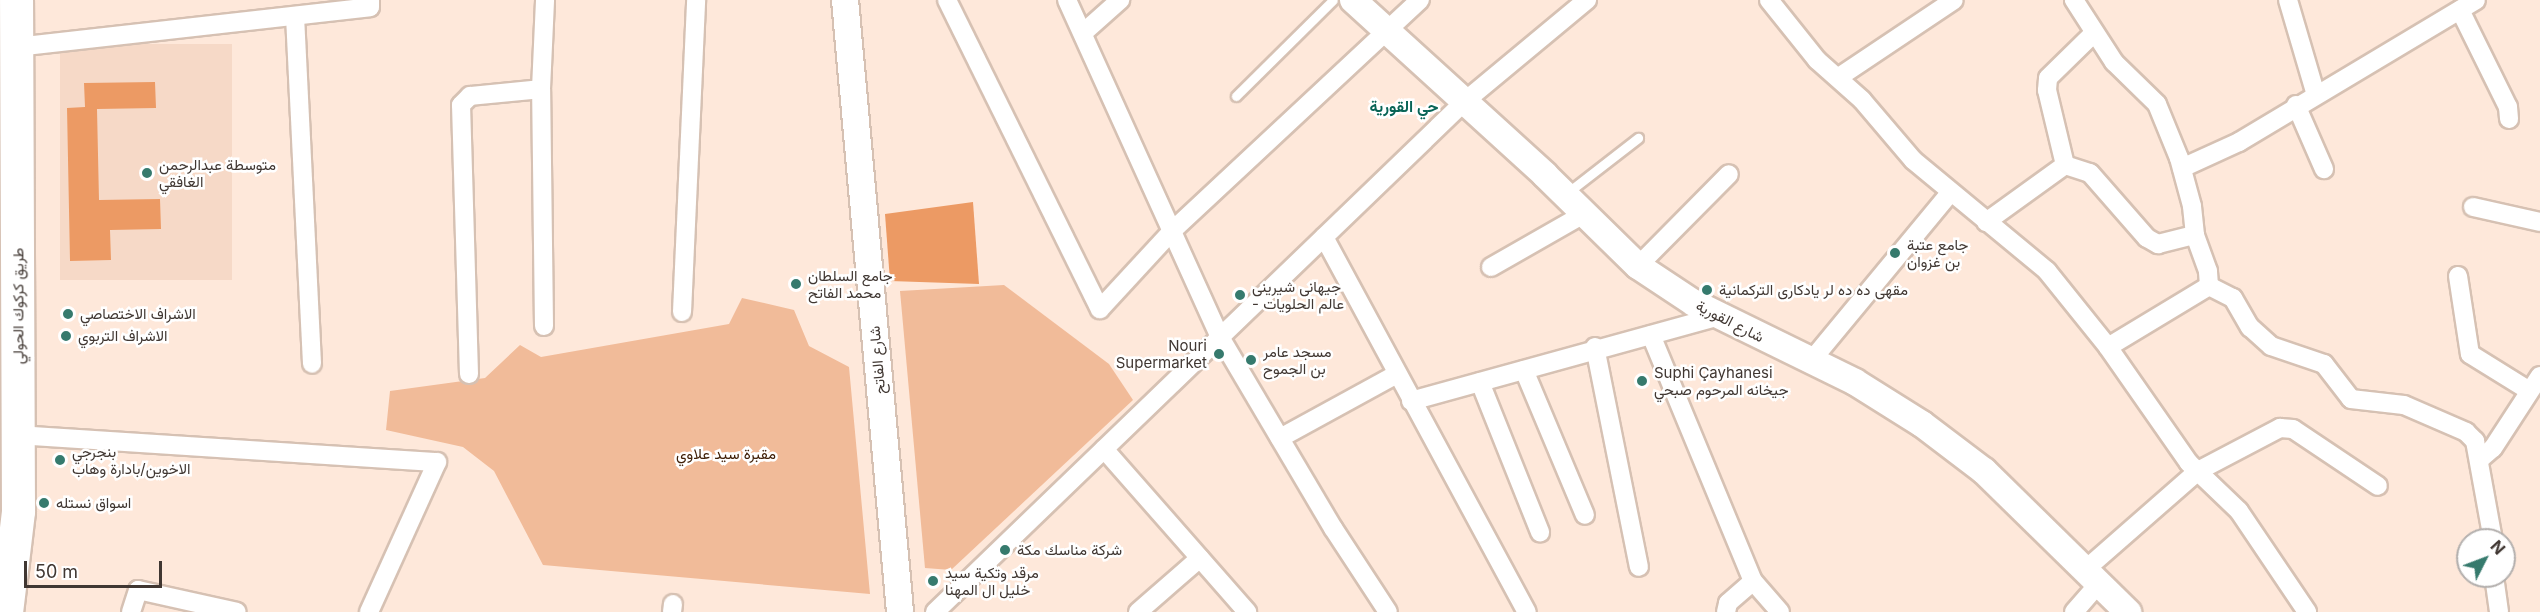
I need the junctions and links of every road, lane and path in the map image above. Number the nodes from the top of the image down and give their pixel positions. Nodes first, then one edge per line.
1 (16, 0) edge
2 (370, 0) edge
3 (544, 0) edge
4 (696, 0) edge
5 (845, 0) edge
6 (947, 0) edge
7 (1067, 0) edge
8 (1120, 0) edge
9 (1333, 0) edge
10 (1353, 0) edge
11 (1420, 0) edge
12 (1587, 0) edge
13 (1769, 0) edge
14 (1954, 0) edge
15 (2074, 0) edge
16 (2288, 0) edge
17 (2468, 5) edge
18 (295, 16) junction
19 (1388, 32) junction
20 (1083, 33) junction
21 (2094, 33) junction
22 (16, 47) junction
23 (1839, 77) junction
24 (541, 88) junction
25 (2316, 95) junction
26 (1236, 96) dead end
27 (1464, 102) junction
28 (2296, 105) junction
29 (2509, 119) dead end
30 (9, 128) edge
31 (1638, 138) dead end
32 (2066, 165) junction
33 (2182, 168) junction
34 (2324, 169) dead end
35 (1729, 174) dead end
36 (1951, 192) junction
37 (1566, 195) junction
38 (2473, 207) dead end
39 (1584, 214) junction
40 (1986, 222) junction
41 (2540, 222) edge
42 (1173, 231) junction
43 (2195, 235) junction
44 (1324, 237) junction
45 (1638, 266) junction
46 (1491, 267) dead end
47 (2458, 276) dead end
48 (2209, 286) junction
49 (682, 312) dead end
50 (1720, 316) junction
51 (544, 326) dead end
52 (1651, 335) junction
53 (1221, 337) junction
54 (1594, 347) junction
55 (2108, 347) junction
56 (1811, 361) junction
57 (312, 364) dead end
58 (1524, 370) junction
59 (469, 374) dead end
60 (1397, 374) junction
61 (1480, 382) junction
62 (2534, 383) edge
63 (1411, 401) junction
64 (18, 435) junction
65 (1280, 438) junction
66 (1104, 449) junction
67 (2479, 460) junction
68 (2198, 471) junction
69 (2378, 486) dead end
70 (1585, 515) dead end
71 (2491, 528) edge
72 (1540, 532) dead end
73 (1200, 558) junction
74 (1639, 567) dead end
75 (2093, 576) junction
76 (1754, 581) junction
77 (2496, 588) edge
78 (6, 612) edge
79 (131, 612) edge
80 (237, 612) edge
81 (369, 612) edge
82 (900, 612) edge
83 (934, 612) edge
84 (1138, 612) edge
85 (1247, 612) edge
86 (1388, 612) edge
87 (1527, 612) edge
88 (1726, 612) edge
89 (1780, 612) edge
90 (2074, 612) edge
91 (2128, 612) edge
92 (2307, 612) edge
93 (2499, 612) edge

1 - 22 highway, طريق كركوك الحولي
2 - 18 street
3 - 24 street
4 - 49 street
5 - 82 street, شارع الفاتح
6 - 42 street
7 - 20 street
8 - 20 street
9 - 26 lane
10 - 19 street, شارع القورية
11 - 19 street
12 - 27 street
13 - 23 street
14 - 23 street
15 - 21 street
16 - 25 street
17 - 25 street
17 - 29 street
18 - 22 street
18 - 57 street
19 - 27 street, شارع القورية
19 - 42 street
20 - 42 street
21 - 32 street
21 - 33 street
22 - 30 highway, طريق كركوك الحولي
23 - 36 street
24 - 51 street
24 - 59 street
25 - 28 street
27 - 37 street, شارع القورية
27 - 44 street
28 - 33 street
28 - 34 street
30 - 64 highway, طريق كركوك الحولي
31 - 37 lane
32 - 40 street
32 - 43 street
33 - 43 street
35 - 45 street
36 - 40 street
36 - 56 street
37 - 39 street, شارع القورية
38 - 41 street
39 - 45 street, شارع القورية
39 - 46 street
40 - 55 street
42 - 53 street
43 - 48 street
44 - 53 street
44 - 60 street
45 - 50 street, شارع القورية
47 - 62 street
48 - 55 street
48 - 67 street
50 - 52 street
50 - 56 street, شارع القورية
52 - 54 street
52 - 76 street
53 - 65 street
53 - 66 street
54 - 58 street
54 - 74 street
55 - 68 street
56 - 75 street, شارع القورية
58 - 61 street
58 - 70 street
60 - 63 street
60 - 65 street
61 - 63 street
61 - 72 street
62 - 67 street
63 - 87 street
64 - 78 highway, طريق كركوك الحولي
64 - 81 street
65 - 86 street
66 - 73 street
66 - 83 street
67 - 71 street
68 - 69 street
68 - 75 street
68 - 92 street
73 - 84 street
73 - 85 street
75 - 90 street
75 - 91 street, شارع القورية
76 - 88 street
76 - 89 street
77 - 93 street
79 - 80 street

